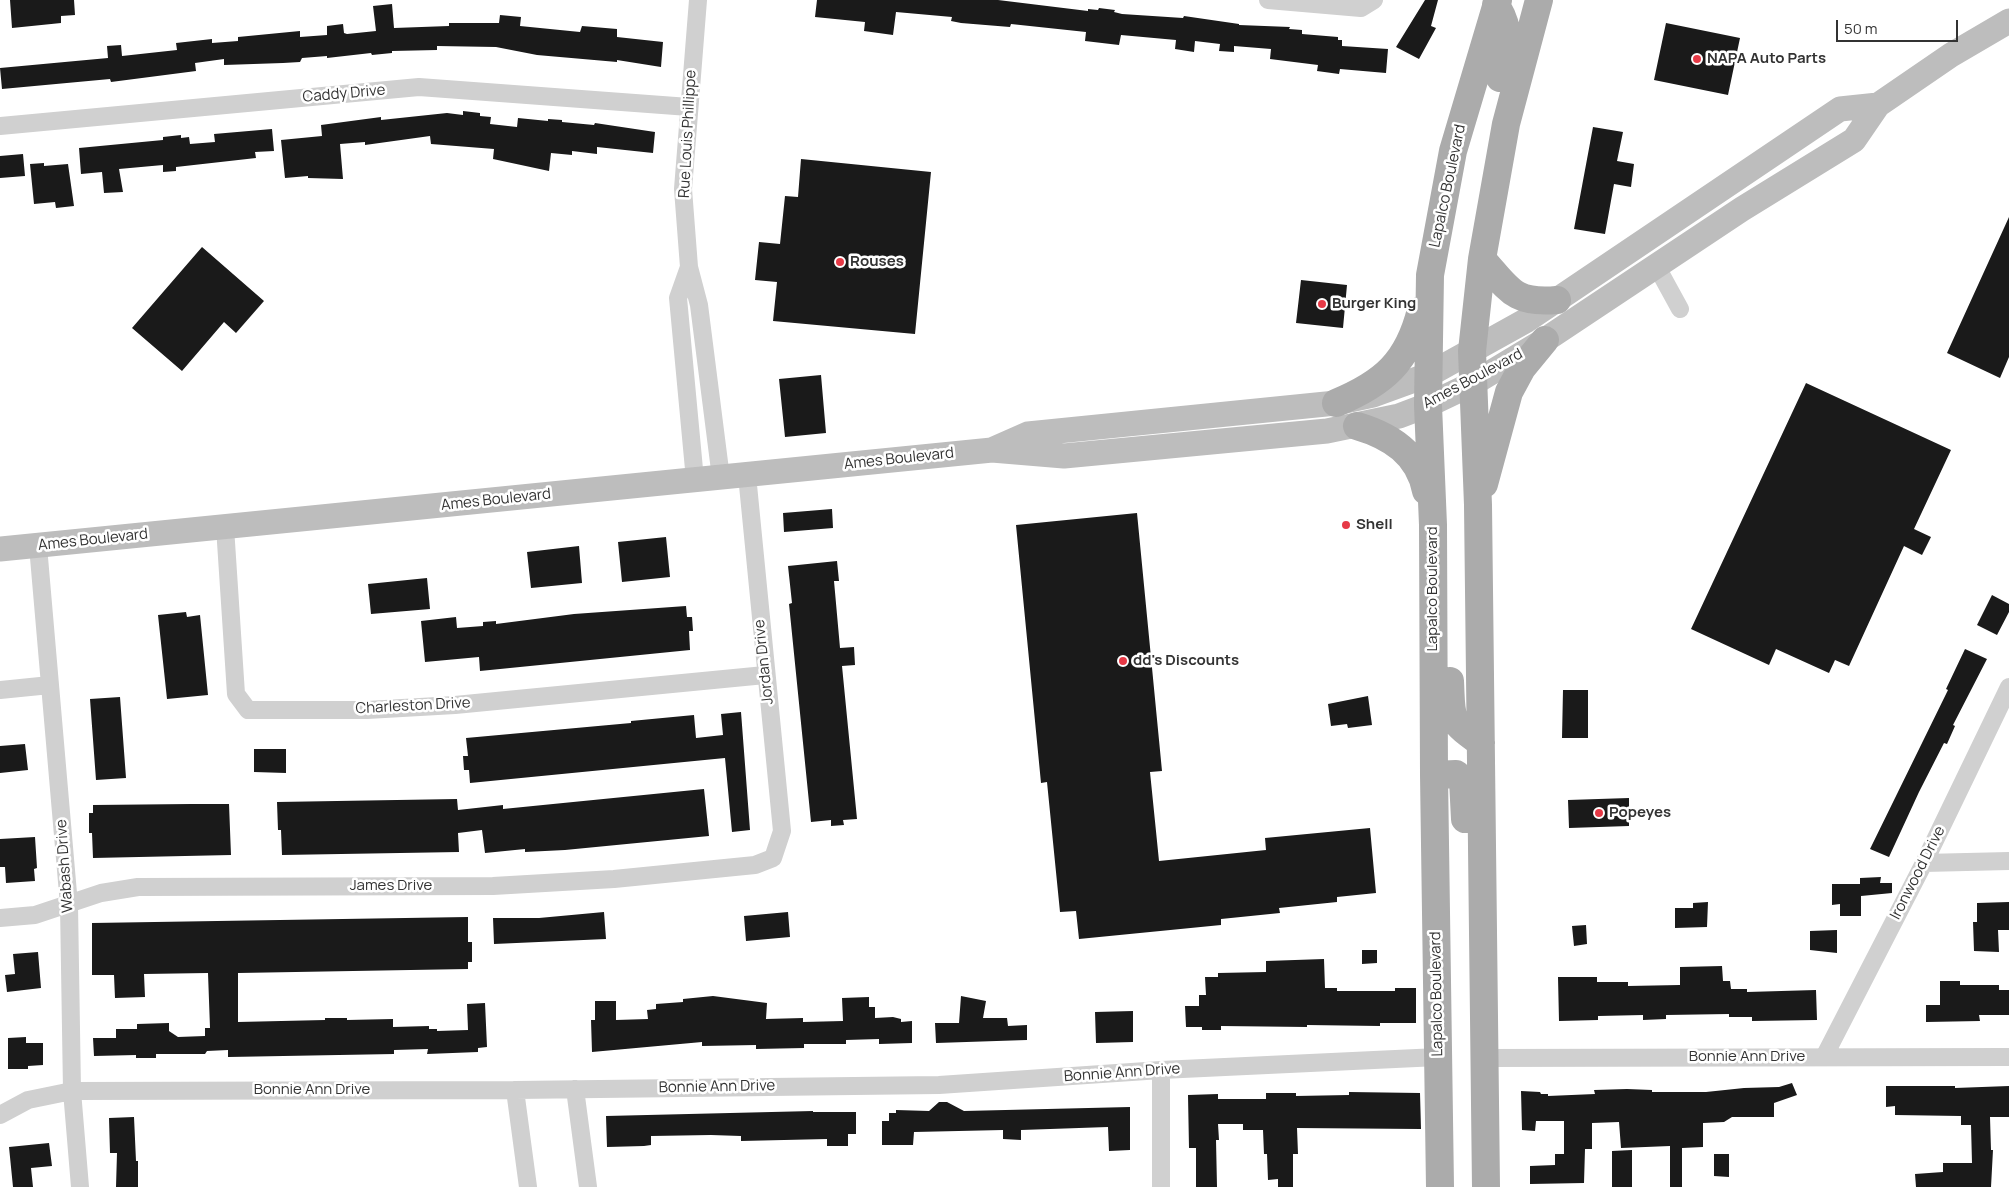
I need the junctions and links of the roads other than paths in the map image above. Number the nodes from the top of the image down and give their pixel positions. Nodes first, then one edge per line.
1 (698, 0) edge
2 (1268, 0) edge
3 (1374, 0) edge
4 (1539, 0) edge
5 (1497, 3) edge
6 (2009, 21) edge
7 (1878, 105) junction
8 (689, 107) junction
9 (0, 126) edge
10 (1496, 176) junction
11 (1482, 259) junction
12 (1657, 267) junction
13 (690, 268) junction
14 (1430, 275) junction
15 (1557, 300) junction
16 (1680, 309) dead end
17 (1545, 340) junction
18 (1472, 351) junction
19 (1428, 376) junction
20 (1472, 384) junction
21 (1336, 403) junction
22 (1428, 405) junction
23 (1357, 426) junction
24 (992, 450) junction
25 (747, 475) junction
26 (721, 478) junction
27 (695, 480) junction
28 (1478, 504) junction
29 (1433, 525) junction
30 (225, 527) junction
31 (38, 546) junction
32 (0, 549) edge
33 (1434, 597) junction
34 (765, 675) junction
35 (50, 685) junction
36 (2009, 687) edge
37 (0, 690) edge
38 (1481, 743) junction
39 (1434, 775) junction
40 (778, 848) joint
41 (2009, 861) edge
42 (1924, 862) junction
43 (69, 905) junction
44 (0, 918) edge
45 (1483, 927) junction
46 (1438, 1057) junction
47 (1824, 1057) junction
48 (2009, 1057) edge
49 (1484, 1058) junction
50 (1161, 1070) junction
51 (575, 1089) junction
52 (515, 1090) junction
53 (72, 1091) junction
54 (0, 1115) edge
55 (80, 1187) edge
56 (528, 1187) edge
57 (588, 1187) edge
58 (1161, 1187) edge
59 (1440, 1187) edge
60 (1486, 1187) edge

1 - 8 street, Rue Louis Phillippe
2 - 3 street
4 - 10 main road
5 - 10 main road
5 - 14 main road, Lapalco Boulevard
6 - 7 street, Ames Boulevard
7 - 12 street, Ames Boulevard
7 - 15 street, Ames Boulevard
8 - 9 street, Caddy Drive
8 - 13 street, Rue Louis Phillippe
10 - 11 main road
11 - 15 main road
11 - 18 main road
12 - 16 street
12 - 17 street, Ames Boulevard
13 - 26 street, Rue Louis Phillippe
13 - 27 street, Rue Louis Phillippe
14 - 19 main road, Lapalco Boulevard
14 - 21 main road
15 - 18 street, Ames Boulevard
17 - 20 street, Ames Boulevard
17 - 28 main road
18 - 19 street, Ames Boulevard
18 - 20 main road
19 - 21 street, Ames Boulevard
19 - 22 main road, Lapalco Boulevard
20 - 22 street, Ames Boulevard
20 - 28 main road
21 - 24 street, Ames Boulevard
22 - 23 street, Ames Boulevard
22 - 29 main road, Lapalco Boulevard
23 - 24 street, Ames Boulevard
23 - 29 main road
24 - 25 street, Ames Boulevard
25 - 26 street, Ames Boulevard
25 - 34 street, Jordan Drive
26 - 27 street, Ames Boulevard
27 - 30 street, Ames Boulevard
28 - 38 main road
29 - 33 main road, Lapalco Boulevard
30 - 31 street, Ames Boulevard
30 - 34 street, Charleston Drive
31 - 32 street, Ames Boulevard
31 - 35 street, Wabash Drive
33 - 38 main road
33 - 39 main road, Lapalco Boulevard
34 - 40 street, Jordan Drive
35 - 37 street
35 - 43 street, Wabash Drive
36 - 42 street, Ironwood Drive
38 - 45 main road
39 - 45 main road
39 - 46 main road, Lapalco Boulevard
40 - 43 street, James Drive
41 - 42 street
42 - 47 street, Ironwood Drive
43 - 44 street, James Drive
43 - 53 street, Wabash Drive
45 - 49 main road
46 - 50 street, Bonnie Ann Drive
46 - 59 main road, Lapalco Boulevard
47 - 48 street, Bonnie Ann Drive
47 - 49 street, Bonnie Ann Drive
49 - 60 main road
50 - 51 street, Bonnie Ann Drive
50 - 58 street
51 - 52 street, Bonnie Ann Drive
51 - 57 street
52 - 53 street, Bonnie Ann Drive
52 - 56 street
53 - 54 street, Bonnie Ann Drive
53 - 55 street, Wabash Drive

